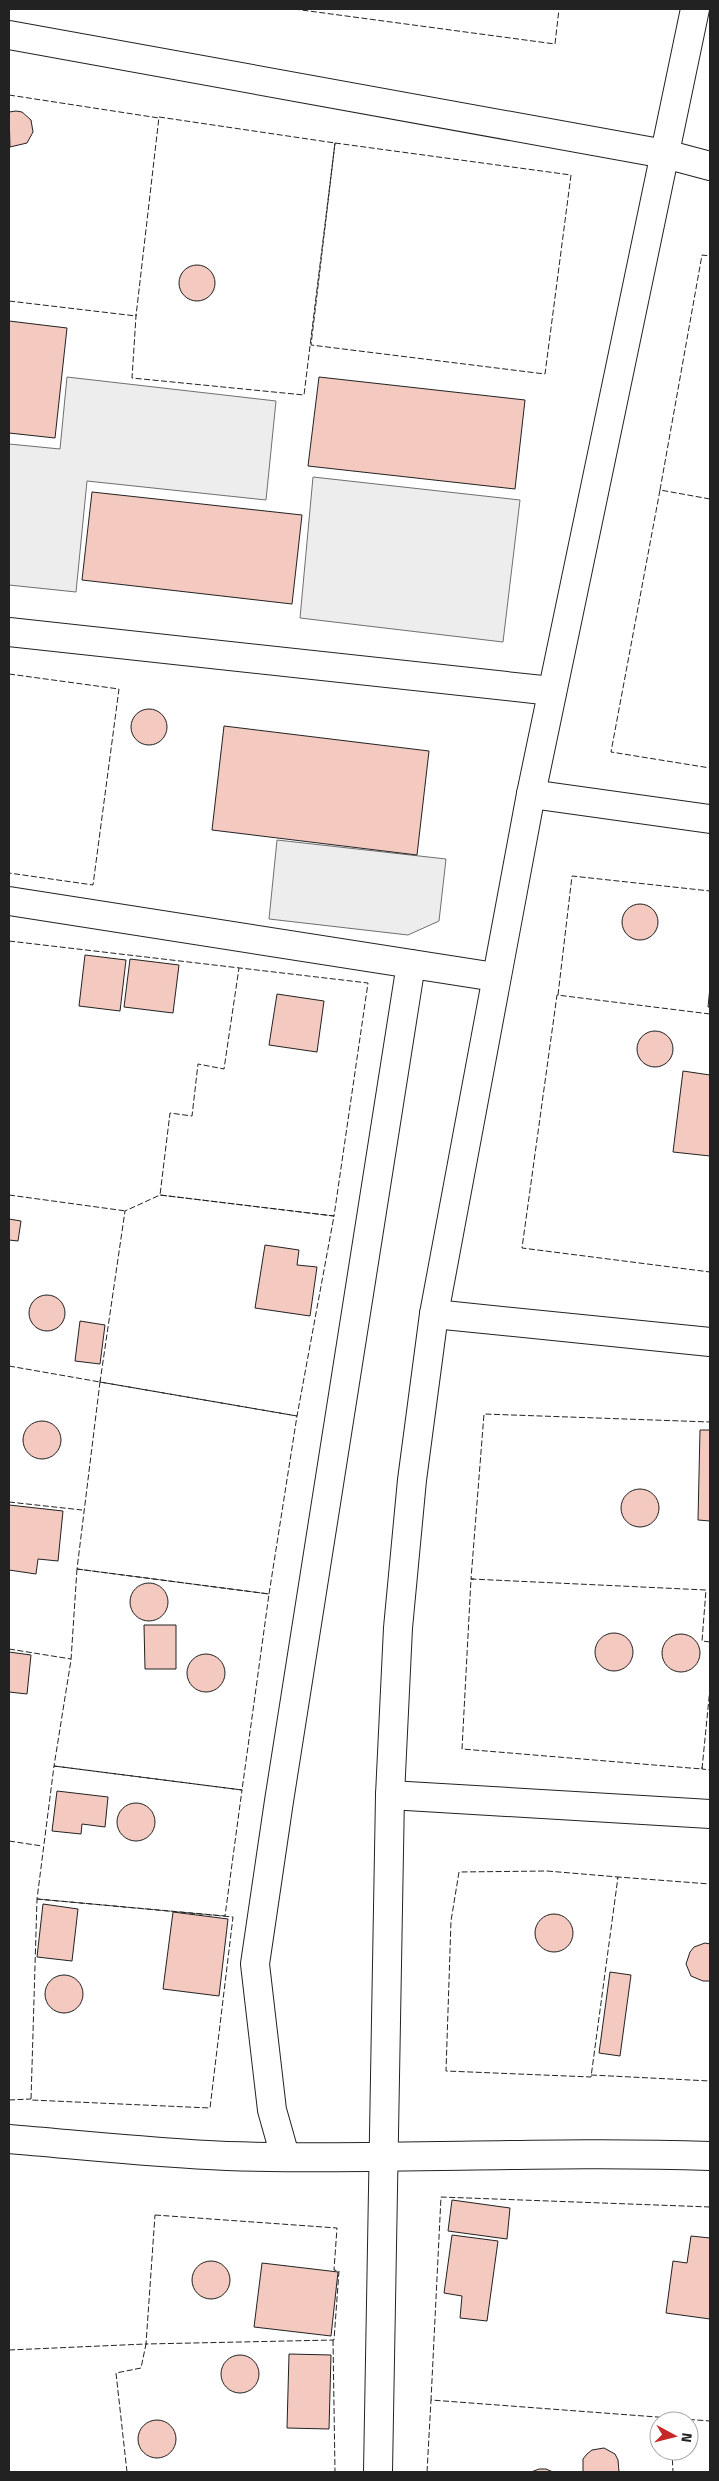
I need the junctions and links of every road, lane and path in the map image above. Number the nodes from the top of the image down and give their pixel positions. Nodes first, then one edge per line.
1 (695, 9) edge
2 (9, 35) edge
3 (665, 154) junction
4 (710, 166) edge
5 (9, 632) edge
6 (552, 691) junction
7 (531, 794) junction
8 (710, 819) edge
9 (9, 901) edge
10 (411, 964) junction
11 (495, 978) junction
12 (434, 1314) junction
13 (710, 1342) edge
14 (390, 1795) junction
15 (710, 1814) edge
16 (9, 2139) edge
17 (285, 2156) junction
18 (710, 2156) edge
19 (382, 2157) junction
20 (378, 2472) edge

1 - 3 street
2 - 3 street
3 - 4 street
3 - 6 street
5 - 6 street
6 - 7 street
7 - 8 street
7 - 11 street
9 - 10 street
10 - 11 street
10 - 17 street
11 - 12 street
12 - 13 street
12 - 14 street
14 - 15 street
14 - 19 street
16 - 17 street
17 - 19 street
18 - 19 street
19 - 20 street

